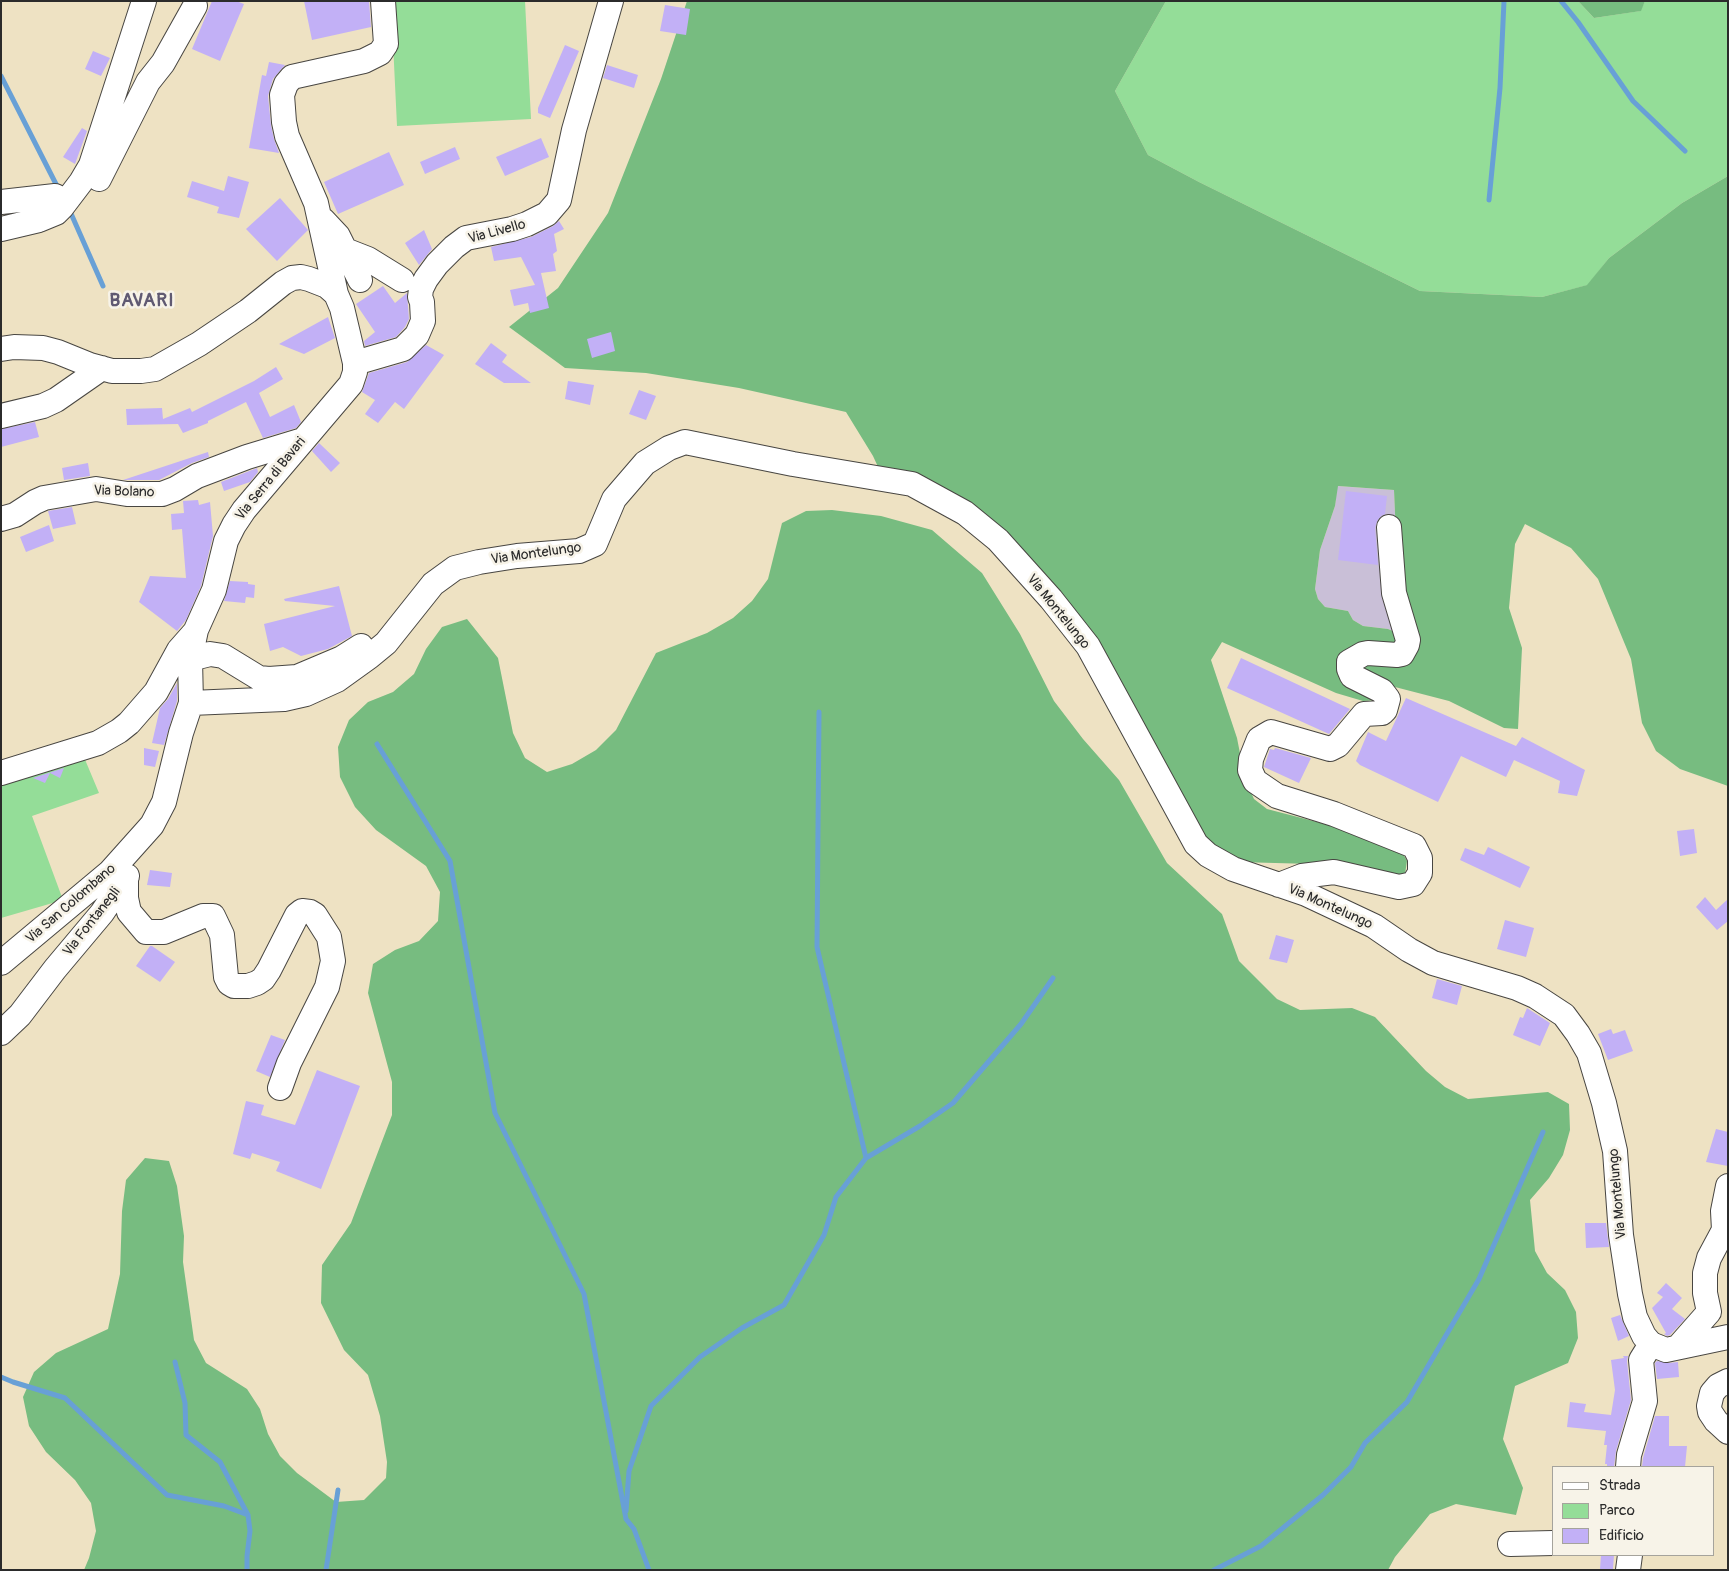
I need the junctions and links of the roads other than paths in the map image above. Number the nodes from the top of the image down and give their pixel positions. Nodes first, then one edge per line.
1 (144, 1) edge
2 (383, 1) edge
3 (611, 1) edge
4 (195, 6) dead end
5 (81, 182) junction
6 (1, 202) edge
7 (62, 207) junction
8 (319, 214) junction
9 (1, 229) edge
10 (345, 250) junction
11 (360, 280) dead end
12 (402, 280) dead end
13 (336, 294) junction
14 (1, 349) edge
15 (355, 363) junction
16 (102, 368) junction
17 (1, 416) edge
18 (302, 440) junction
19 (1, 519) edge
20 (1389, 527) dead end
21 (455, 568) junction
22 (196, 630) junction
23 (190, 659) junction
24 (191, 703) junction
25 (1, 772) edge
26 (164, 802) junction
27 (126, 879) junction
28 (1279, 884) junction
29 (1, 964) edge
30 (1, 1033) edge
31 (280, 1088) dead end
32 (1728, 1186) edge
33 (1728, 1337) edge
34 (1651, 1344) junction
35 (1679, 1346) junction
36 (1728, 1381) edge
37 (1728, 1432) edge
38 (1628, 1466) edge
39 (1552, 1543) edge
40 (1510, 1544) dead end
41 (1630, 1556) edge
42 (1628, 1570) edge

1 - 5 street
2 - 8 street
3 - 15 street, Via Livello
4 - 5 street
5 - 7 street
6 - 7 street
7 - 9 street
8 - 10 street
8 - 13 street, Via Serra di Bavari
10 - 11 street
10 - 12 street
13 - 15 street, Via Serra di Bavari
13 - 16 street
14 - 16 street
15 - 18 street, Via Serra di Bavari
16 - 17 street
18 - 19 street, Via Bolano
18 - 22 street, Via Serra di Bavari
20 - 28 street
21 - 23 street
21 - 24 street, Via Montelungo
21 - 28 street, Via Montelungo
22 - 23 street, Via Serra di Bavari
22 - 25 street
23 - 24 street, Via Serra di Bavari
24 - 26 street, Via San Colombano
26 - 27 street, Via Fontanegli
26 - 29 street, Via San Colombano
27 - 30 street, Via Fontanegli
27 - 31 street
28 - 34 street, Via Montelungo
32 - 35 street
33 - 35 street
34 - 35 street
34 - 38 street
36 - 37 street
39 - 40 street
41 - 42 street

